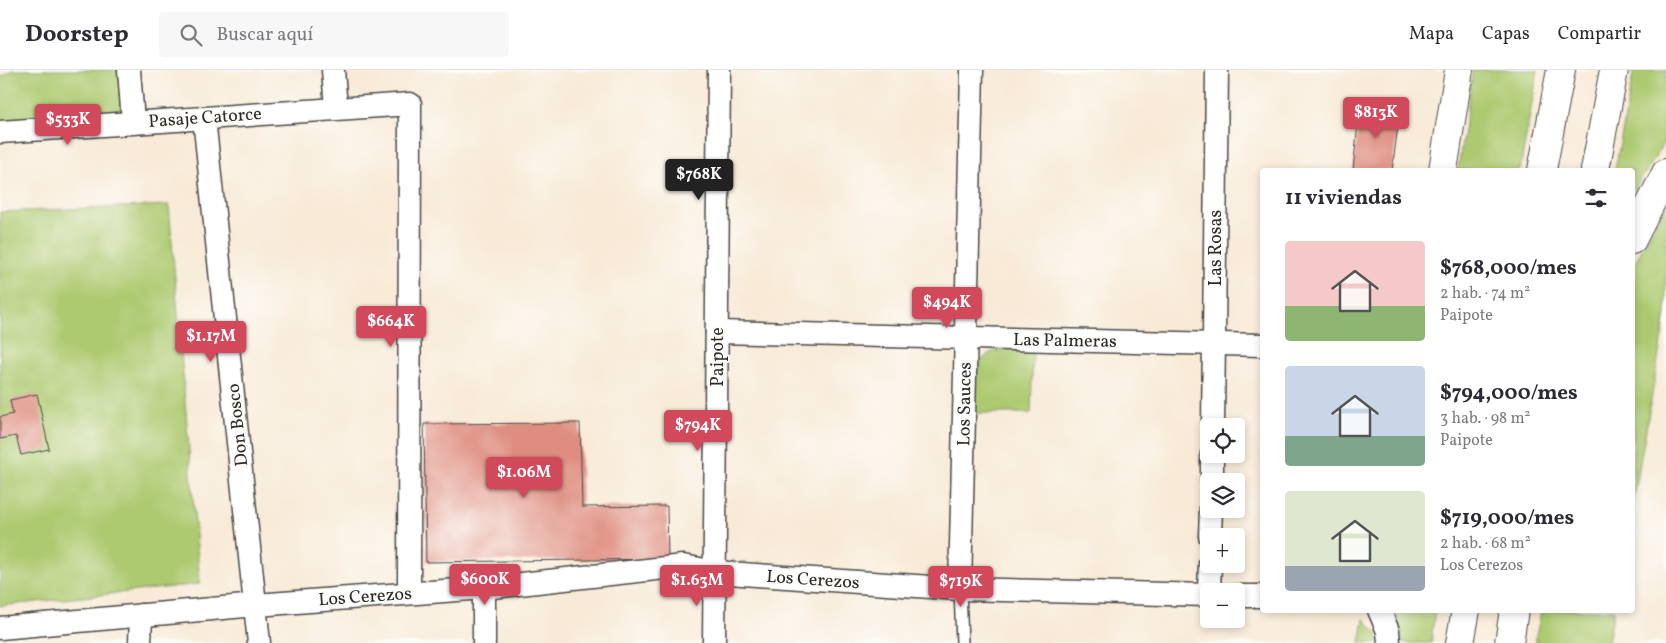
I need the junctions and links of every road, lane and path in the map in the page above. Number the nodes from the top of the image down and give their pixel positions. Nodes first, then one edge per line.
1 (130, 70) edge
2 (333, 70) edge
3 (719, 70) edge
4 (972, 70) edge
5 (1217, 70) edge
6 (1459, 70) edge
7 (1561, 70) edge
8 (1614, 70) edge
9 (336, 108) junction
10 (204, 118) junction
11 (133, 122) junction
12 (0, 132) edge
13 (1443, 168) edge
14 (1542, 168) edge
15 (1595, 168) edge
16 (1666, 173) edge
17 (1635, 234) edge
18 (717, 332) junction
19 (966, 338) junction
20 (1215, 343) junction
21 (1260, 345) edge
22 (1213, 418) edge
23 (716, 572) junction
24 (484, 588) junction
25 (960, 589) junction
26 (409, 593) junction
27 (1200, 595) edge
28 (1245, 596) edge
29 (1260, 596) edge
30 (256, 605) junction
31 (1380, 613) edge
32 (1448, 613) edge
33 (1465, 613) edge
34 (1514, 613) edge
35 (140, 615) junction
36 (0, 628) edge
37 (140, 643) edge
38 (259, 643) edge
39 (484, 643) edge
40 (714, 643) edge
41 (962, 643) edge
42 (1389, 643) edge
43 (1449, 643) edge
44 (1460, 643) edge
45 (1509, 643) edge

1 - 11 street
2 - 9 street
3 - 18 street, Paipote
4 - 19 street, Los Sauces
5 - 20 street, Las Rosas
6 - 13 main road
7 - 14 main road
8 - 15 main road
9 - 10 street, Pasaje Catorce
9 - 26 street, Pasaje Catorce
10 - 11 street, Pasaje Catorce
10 - 30 street, Don Bosco
11 - 12 street, Pasaje Catorce
16 - 17 main road
18 - 19 street, Las Palmeras
18 - 23 street, Paipote
19 - 20 street, Las Palmeras
19 - 25 street, Los Sauces
20 - 21 street, Las Palmeras
20 - 22 street, Las Rosas
23 - 24 street, Los Cerezos
23 - 25 street, Los Cerezos
23 - 40 street, Paipote
24 - 26 street, Los Cerezos
24 - 39 street
25 - 27 street, Los Cerezos
25 - 41 lane
26 - 30 street, Los Cerezos
28 - 29 street
30 - 35 street, Los Cerezos
30 - 38 street, Don Bosco
31 - 42 street
32 - 43 main road
33 - 44 main road
34 - 45 main road
35 - 36 street, Los Cerezos
35 - 37 street

